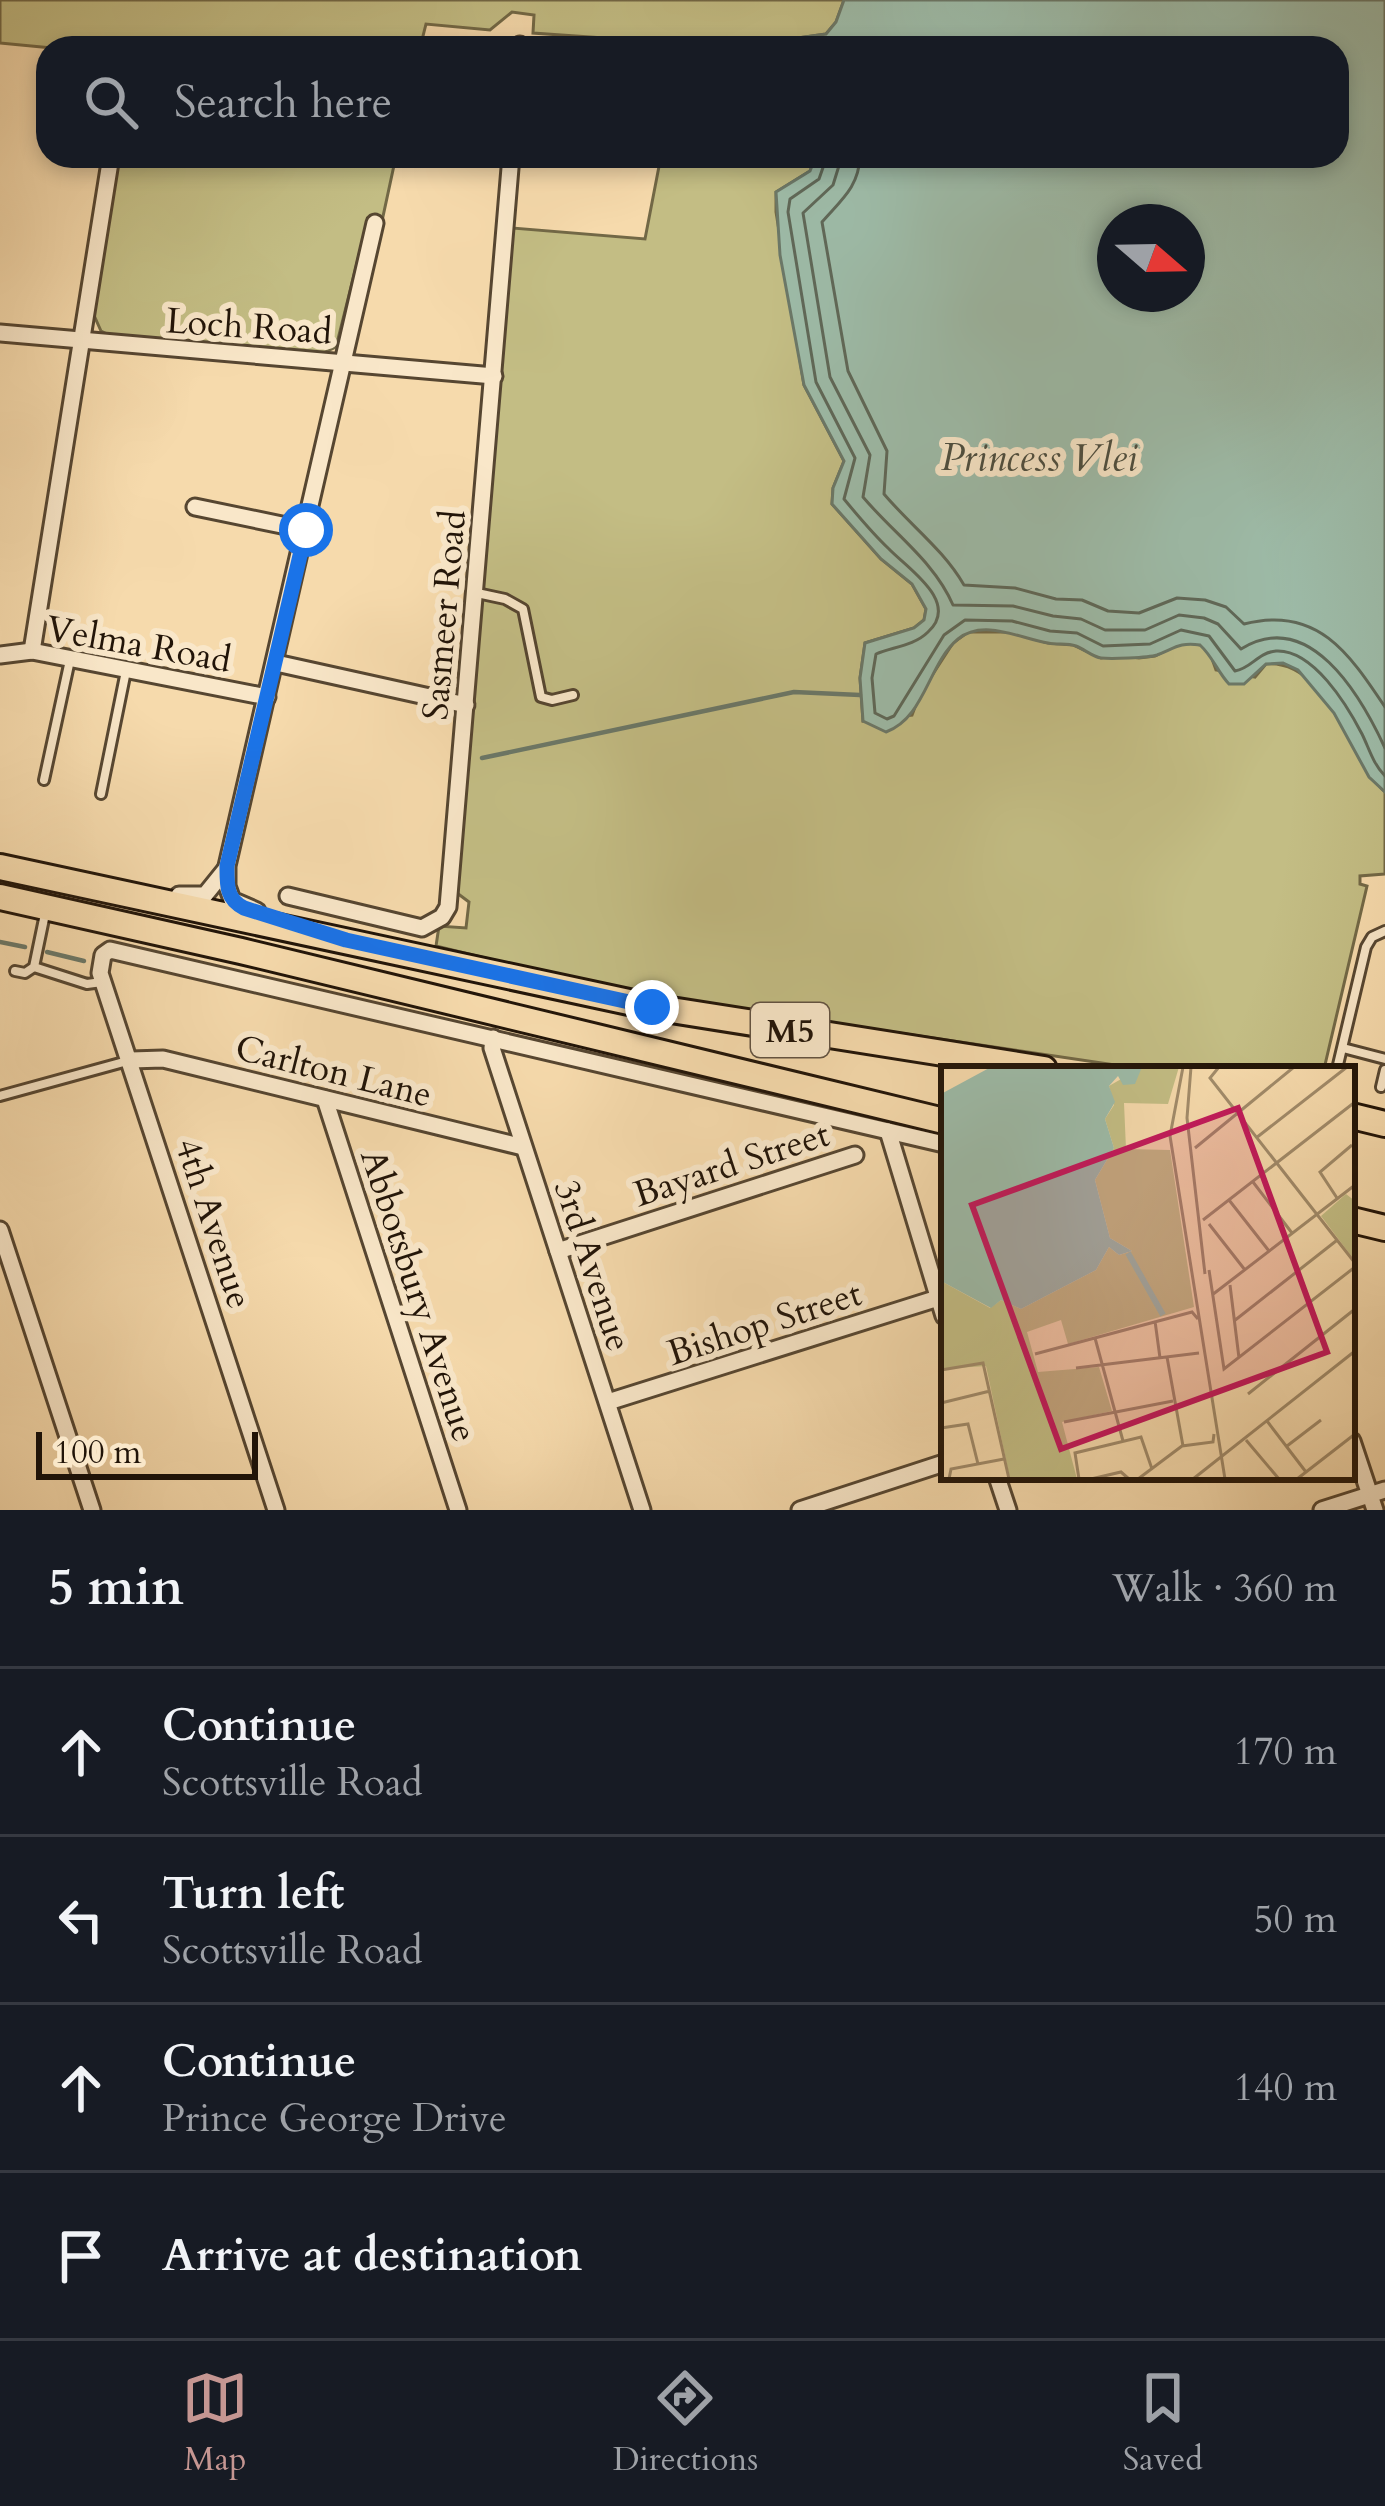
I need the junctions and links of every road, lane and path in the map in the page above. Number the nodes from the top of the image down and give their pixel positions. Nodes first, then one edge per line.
1 (109, 168) edge
2 (510, 168) edge
3 (374, 223) dead end
4 (0, 333) edge
5 (82, 342) junction
6 (343, 362) junction
7 (494, 376) junction
8 (195, 508) dead end
9 (306, 530) junction
10 (475, 593) junction
11 (32, 651) junction
12 (0, 655) edge
13 (70, 659) junction
14 (276, 663) junction
15 (126, 670) junction
16 (573, 695) dead end
17 (267, 698) junction
18 (466, 705) junction
19 (44, 780) dead end
20 (101, 794) dead end
21 (227, 866) junction
22 (0, 867) edge
23 (112, 892) junction
24 (288, 896) dead end
25 (0, 897) edge
26 (47, 907) junction
27 (1385, 931) edge
28 (346, 940) junction
29 (34, 967) junction
30 (15, 971) dead end
31 (103, 982) junction
32 (493, 1038) junction
33 (1342, 1048) junction
34 (1385, 1059) edge
35 (130, 1060) junction
36 (1025, 1066) edge
37 (1338, 1066) edge
38 (1385, 1070) edge
39 (1381, 1087) dead end
40 (0, 1096) edge
41 (325, 1099) junction
42 (1355, 1117) edge
43 (941, 1119) edge
44 (1385, 1124) edge
45 (888, 1131) junction
46 (941, 1143) edge
47 (523, 1147) junction
48 (855, 1155) dead end
49 (1355, 1221) edge
50 (1385, 1228) edge
51 (0, 1230) edge
52 (558, 1251) junction
53 (941, 1297) edge
54 (608, 1402) junction
55 (1355, 1449) edge
56 (941, 1464) edge
57 (998, 1480) edge
58 (1376, 1498) edge
59 (92, 1510) edge
60 (276, 1510) edge
61 (458, 1510) edge
62 (642, 1510) edge
63 (800, 1510) edge
64 (1008, 1510) edge
65 (1322, 1510) edge

1 - 5 street
2 - 7 street, Sasmeer Road
3 - 6 street
4 - 5 street, Loch Road
5 - 6 street, Loch Road
5 - 11 street
6 - 7 street, Loch Road
6 - 9 street
7 - 10 street, Sasmeer Road
8 - 9 street
9 - 14 street
10 - 16 lane
10 - 18 street, Sasmeer Road
11 - 12 street, Velma Road
11 - 13 street, Velma Road
13 - 15 street, Velma Road
13 - 19 lane
14 - 17 street
14 - 18 street
15 - 17 street, Velma Road
15 - 20 lane
17 - 21 street
18 - 24 street, Sasmeer Road
21 - 23 street
21 - 28 street
22 - 23 main road, M5
23 - 28 main road, M5
25 - 26 main road, M5
26 - 29 lane
26 - 43 main road, M5
27 - 33 lane
28 - 36 main road, M5
29 - 30 lane
29 - 31 lane
31 - 32 street, 4th Avenue
31 - 35 street, 4th Avenue
32 - 45 street
32 - 47 street, 3rd Avenue
33 - 34 lane
33 - 37 lane
35 - 40 lane
35 - 41 street, Carlton Lane
35 - 60 street, 4th Avenue
38 - 39 lane
41 - 47 street, Carlton Lane
41 - 61 street, Abbotsbury Avenue
42 - 44 main road
45 - 46 street
45 - 53 street
47 - 52 street, 3rd Avenue
48 - 52 street, Bayard Street
49 - 50 main road
51 - 59 street
52 - 54 street, 3rd Avenue
53 - 54 street, Bishop Street
54 - 62 street, 3rd Avenue
55 - 58 street
56 - 63 street
57 - 64 street
58 - 65 street

